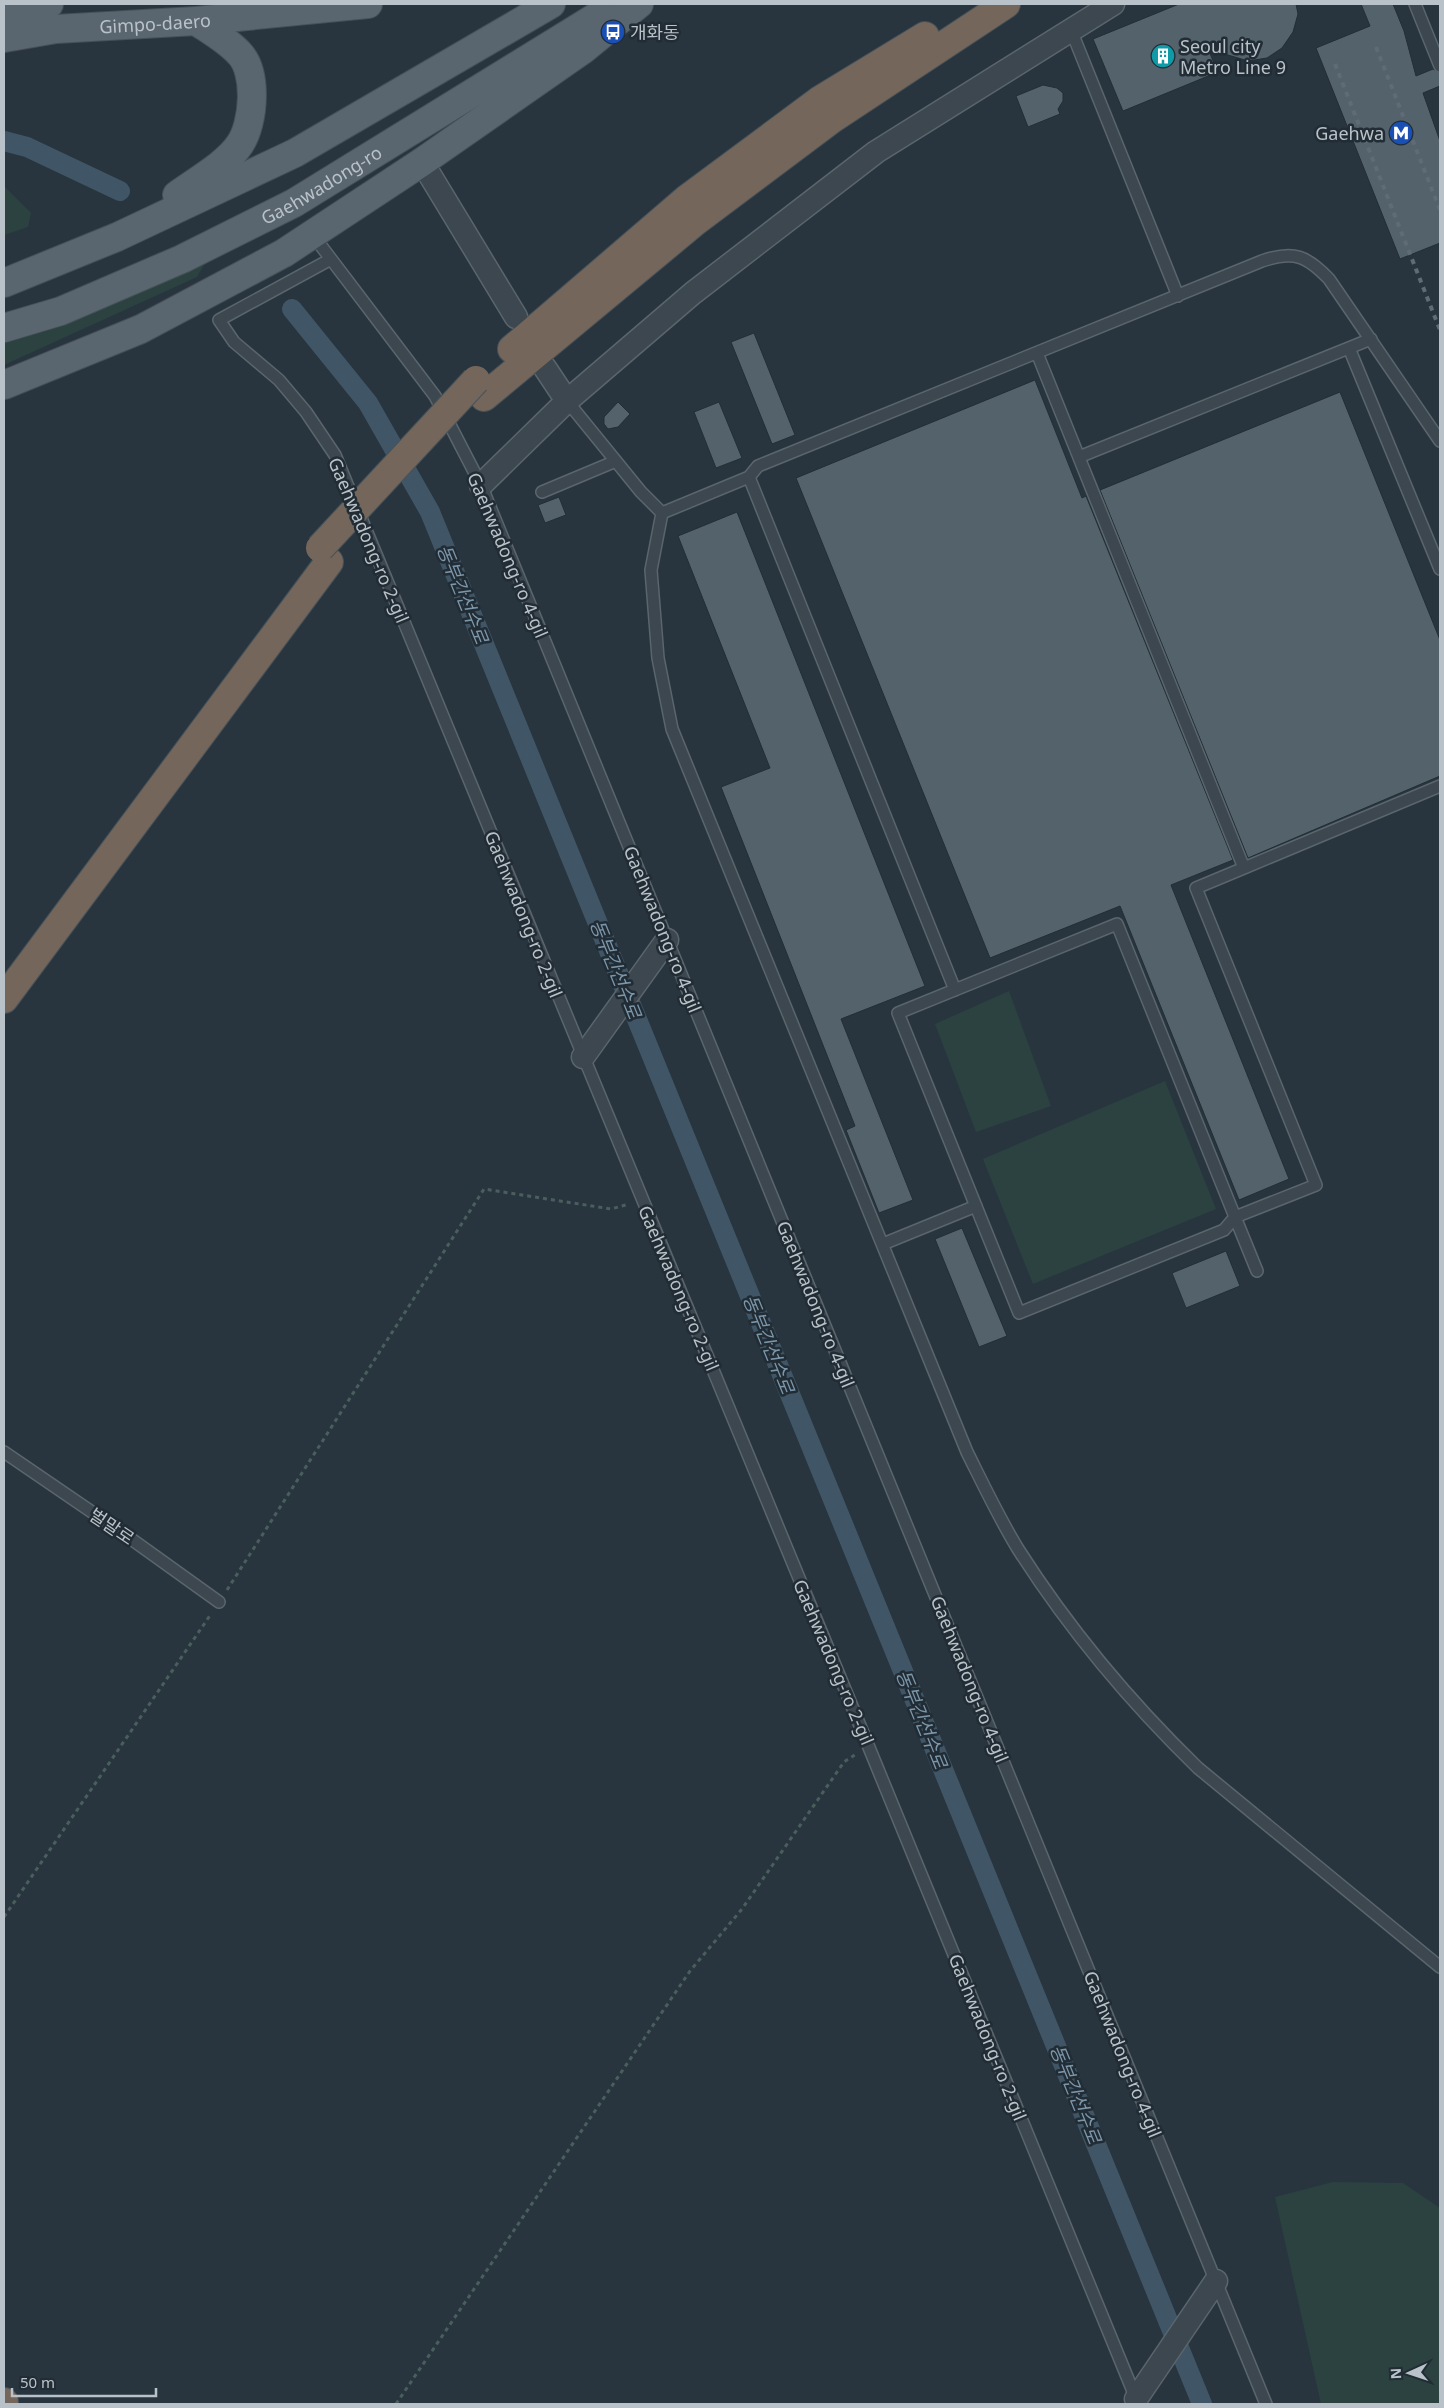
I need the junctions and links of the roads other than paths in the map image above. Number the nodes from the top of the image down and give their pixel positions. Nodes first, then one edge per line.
1 (49, 4) edge
2 (368, 4) edge
3 (551, 4) edge
4 (618, 4) edge
5 (639, 4) edge
6 (977, 4) edge
7 (1006, 4) edge
8 (1113, 4) edge
9 (1415, 4) edge
10 (4, 12) edge
11 (196, 21) junction
12 (1071, 30) junction
13 (4, 38) edge
14 (1440, 66) edge
15 (422, 162) junction
16 (312, 234) junction
17 (117, 237) junction
18 (331, 259) junction
19 (4, 283) edge
20 (1178, 296) junction
21 (516, 317) dead end
22 (4, 328) edge
23 (1371, 339) junction
24 (1349, 348) junction
25 (1037, 353) junction
26 (545, 368) dead end
27 (4, 385) edge
28 (480, 388) junction
29 (567, 401) junction
30 (1440, 440) edge
31 (1079, 457) junction
32 (616, 461) junction
33 (749, 478) junction
34 (481, 485) junction
35 (542, 492) dead end
36 (662, 513) junction
37 (324, 555) junction
38 (1440, 569) edge
39 (1440, 786) edge
40 (1244, 868) junction
41 (667, 940) junction
42 (4, 973) edge
43 (955, 990) junction
44 (4, 999) edge
45 (588, 1049) junction
46 (976, 1206) junction
47 (1235, 1217) junction
48 (883, 1244) junction
49 (1257, 1271) dead end
50 (4, 1452) edge
51 (219, 1602) road end
52 (1440, 1967) edge
53 (1210, 2289) junction
54 (1138, 2398) edge
55 (1266, 2404) edge

1 - 10 main road
2 - 11 main road, Gimpo-daero
3 - 17 main road
4 - 22 main road, Gaehwadong-ro
5 - 15 main road
6 - 28 highway
7 - 28 highway
8 - 12 street
9 - 14 lane
11 - 13 main road, Gimpo-daero
11 - 17 main road
12 - 20 lane
12 - 29 street
15 - 16 main road
15 - 21 street
16 - 18 lane, Gaehwadong-ro 4-gil
16 - 27 main road
17 - 19 main road
18 - 34 lane, Gaehwadong-ro 4-gil
18 - 45 lane, Gaehwadong-ro 2-gil
20 - 23 lane
20 - 25 lane
23 - 24 lane
23 - 30 lane
24 - 31 lane
24 - 38 lane
25 - 31 lane
25 - 33 lane
26 - 29 street
28 - 37 highway
29 - 32 lane
29 - 34 street
31 - 40 lane
32 - 35 lane
32 - 36 lane
33 - 36 lane
33 - 43 lane
34 - 41 lane, Gaehwadong-ro 4-gil
36 - 48 lane
37 - 42 highway
37 - 44 highway
39 - 40 lane
40 - 47 lane
41 - 45 street
41 - 53 lane, Gaehwadong-ro 4-gil
43 - 46 lane
43 - 47 lane
45 - 54 lane, Gaehwadong-ro 2-gil
46 - 47 lane
46 - 48 lane
47 - 49 lane
48 - 52 lane
50 - 51 lane, 벌말로
53 - 54 street
53 - 55 lane, Gaehwadong-ro 4-gil

